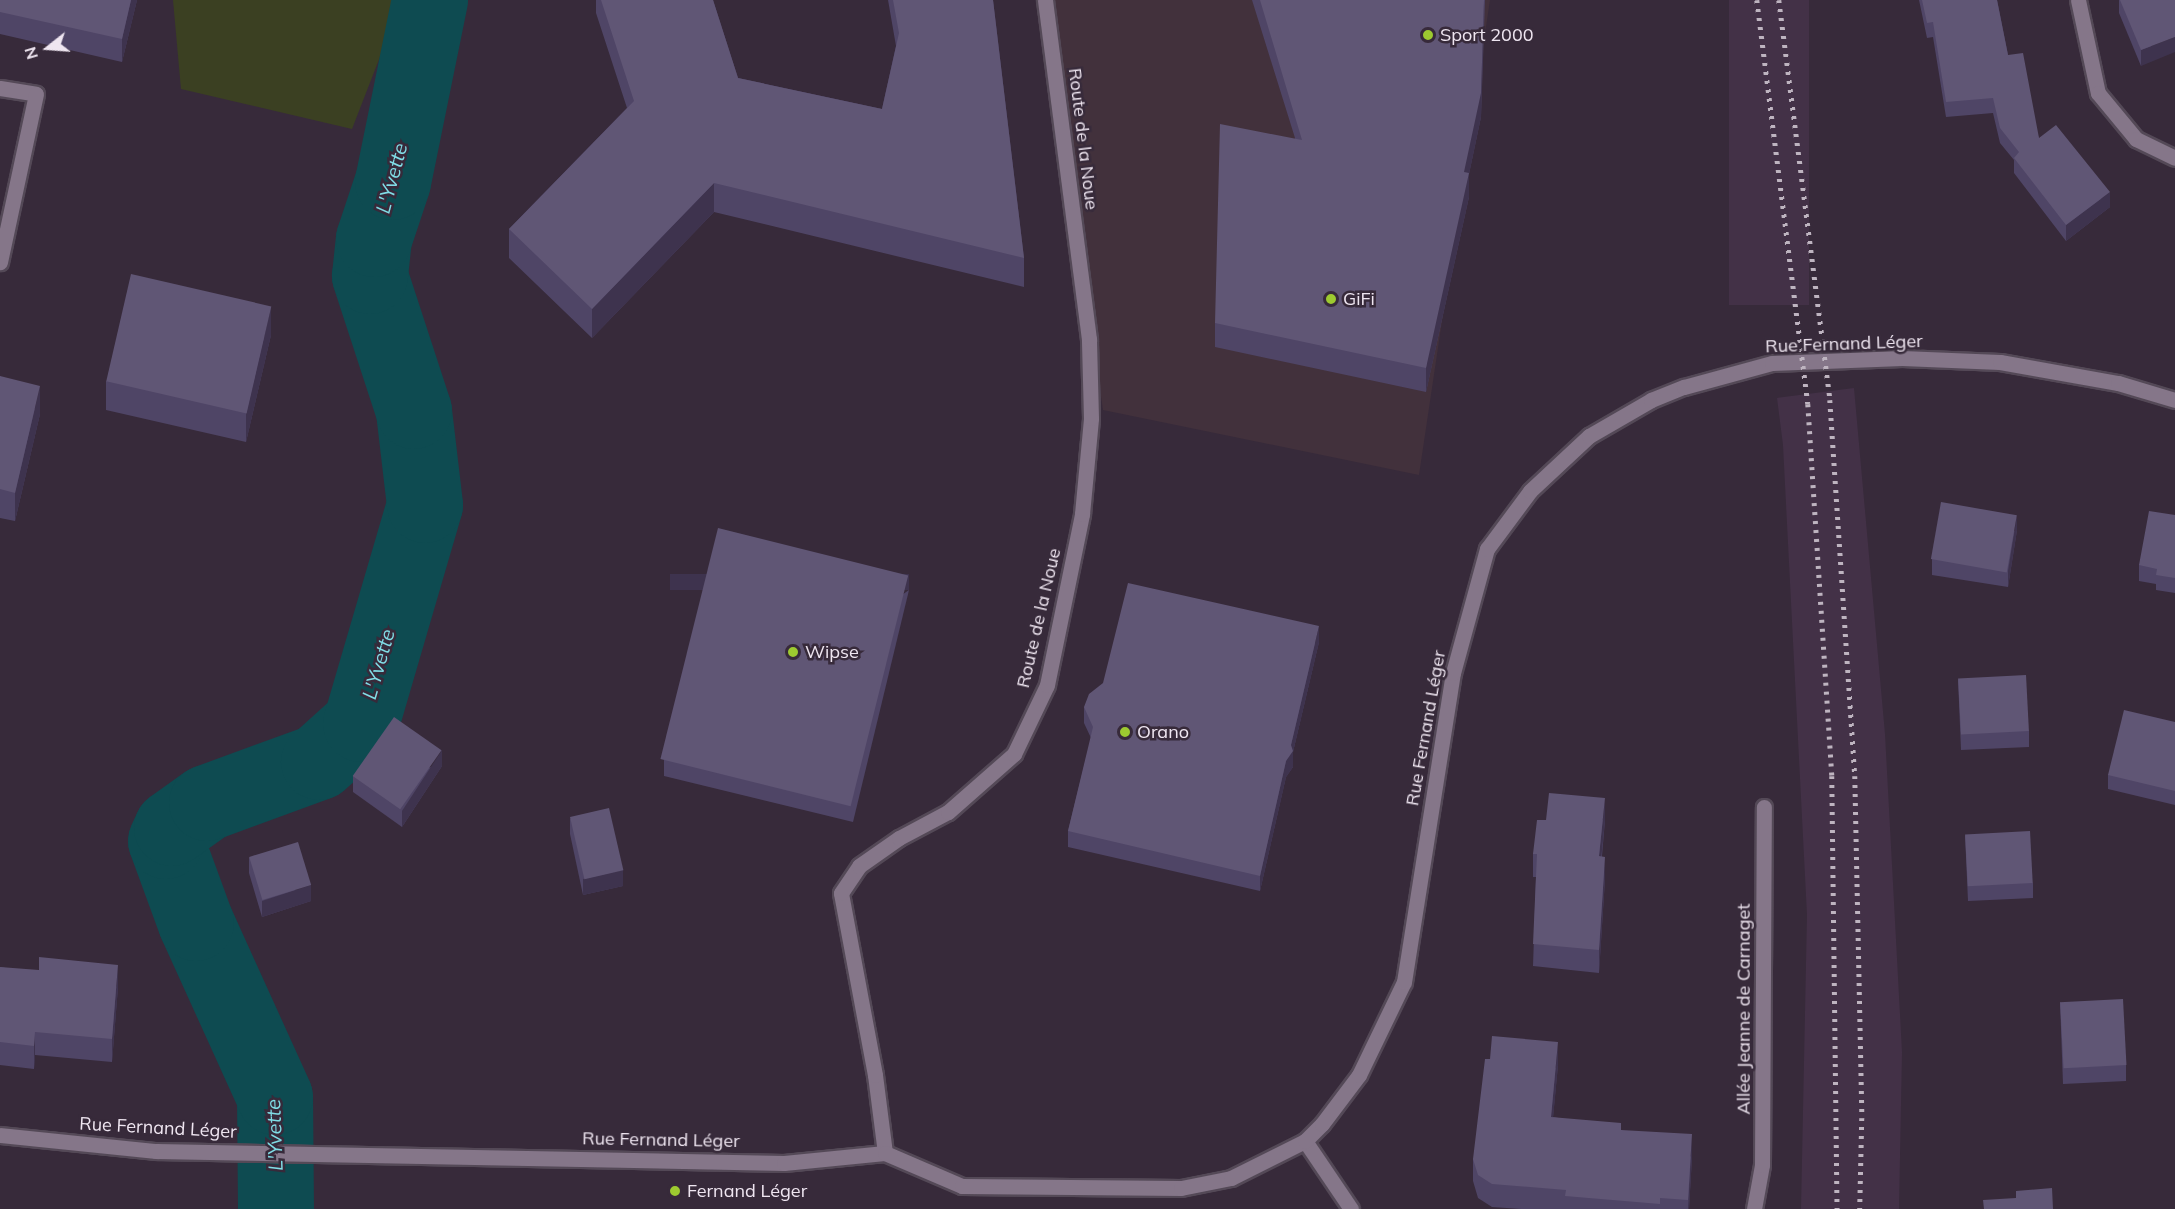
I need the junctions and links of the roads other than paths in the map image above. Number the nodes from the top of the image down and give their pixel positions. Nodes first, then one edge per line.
1 (1045, 0) edge
2 (2078, 0) edge
3 (0, 88) edge
4 (2175, 158) edge
5 (0, 262) edge
6 (2175, 400) edge
7 (1764, 807) dead end
8 (0, 1135) edge
9 (1305, 1141) junction
10 (885, 1153) junction
11 (1351, 1209) edge
12 (1754, 1209) edge

1 - 10 street, Route de la Noue
2 - 4 street
3 - 5 street
6 - 9 street, Rue Fernand Léger
7 - 12 street, Allée Jeanne de Carnaget
8 - 10 street, Rue Fernand Léger
9 - 10 street, Rue Fernand Léger
9 - 11 street

